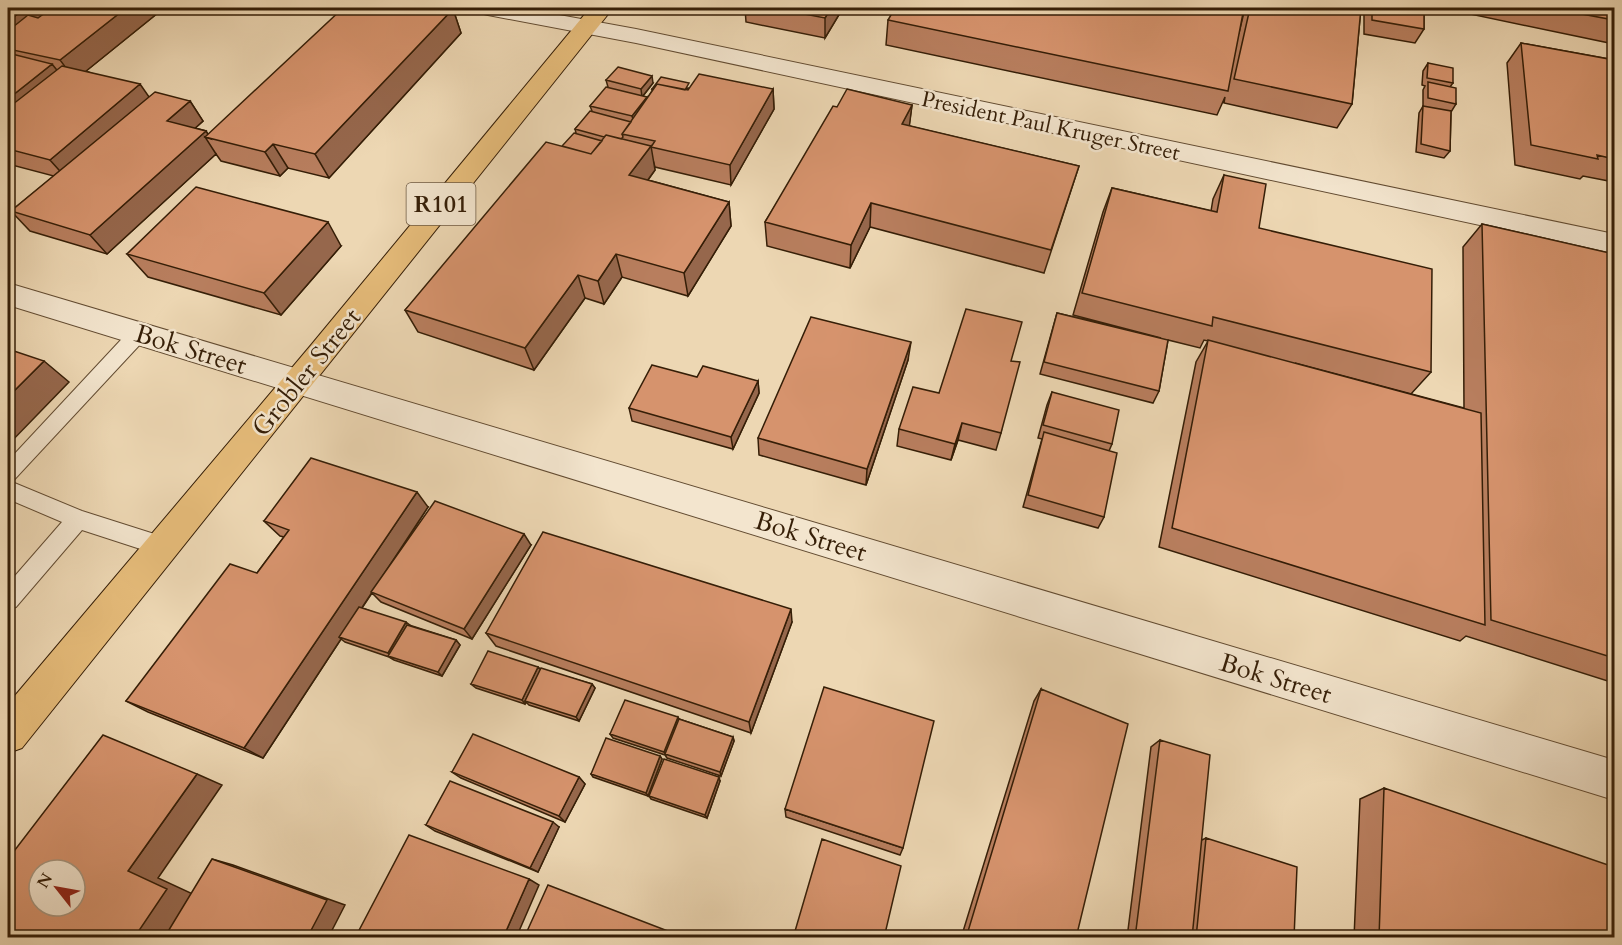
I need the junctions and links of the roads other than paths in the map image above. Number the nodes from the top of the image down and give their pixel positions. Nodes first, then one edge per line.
1 (488, 8) edge
2 (594, 17) edge
3 (1614, 244) edge
4 (8, 294) edge
5 (139, 333) junction
6 (298, 382) junction
7 (8, 475) edge
8 (8, 490) edge
9 (78, 519) junction
10 (162, 546) junction
11 (8, 600) edge
12 (8, 734) edge
13 (1614, 780) edge

1 - 2 street, President Paul Kruger Street
2 - 3 street, President Paul Kruger Street
2 - 6 main road, Grobler Street / R101
4 - 5 street, Bok Street
5 - 6 street, Bok Street
5 - 7 lane
6 - 10 main road, Grobler Street / R101
6 - 13 street, Bok Street
8 - 9 lane
9 - 10 lane
9 - 11 lane
10 - 12 main road, Grobler Street / R101

